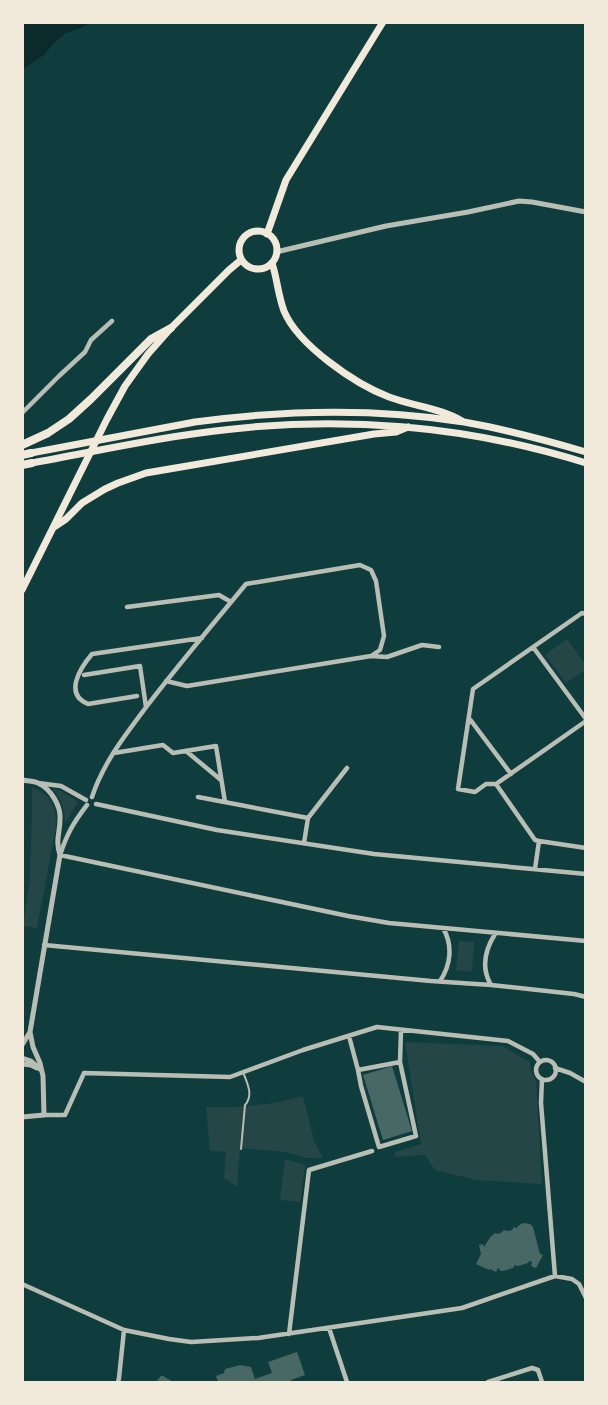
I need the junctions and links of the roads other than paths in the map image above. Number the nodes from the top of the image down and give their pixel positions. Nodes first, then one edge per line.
1 (383, 22) edge
2 (586, 212) edge
3 (267, 234) junction
4 (276, 252) junction
5 (241, 260) junction
6 (272, 263) junction
7 (112, 321) dead end
8 (171, 328) junction
9 (22, 414) edge
10 (464, 422) junction
11 (408, 426) junction
12 (22, 445) edge
13 (586, 452) edge
14 (27, 454) edge
15 (32, 463) joint
16 (586, 463) edge
17 (22, 465) edge
18 (54, 527) junction
19 (25, 577) edge
20 (22, 590) edge
21 (231, 602) junction
22 (127, 607) dead end
23 (586, 614) edge
24 (202, 638) junction
25 (439, 647) dead end
26 (533, 647) junction
27 (371, 656) junction
28 (84, 675) dead end
29 (166, 681) junction
30 (137, 696) dead end
31 (146, 707) junction
32 (469, 718) junction
33 (586, 720) edge
34 (186, 751) junction
35 (114, 752) junction
36 (347, 768) dead end
37 (511, 774) junction
38 (22, 780) edge
39 (221, 780) junction
40 (38, 783) junction
41 (496, 784) junction
42 (92, 797) junction
43 (198, 797) dead end
44 (225, 802) junction
45 (86, 803) junction
46 (96, 804) junction
47 (308, 818) junction
48 (539, 841) junction
49 (304, 843) junction
50 (586, 848) edge
51 (60, 855) junction
52 (535, 869) junction
53 (586, 874) edge
54 (444, 928) junction
55 (495, 934) junction
56 (586, 941) edge
57 (44, 945) junction
58 (440, 981) junction
59 (491, 985) junction
60 (586, 997) edge
61 (401, 1030) junction
62 (30, 1032) junction
63 (349, 1036) junction
64 (22, 1045) edge
65 (22, 1058) edge
66 (400, 1062) junction
67 (540, 1062) junction
68 (22, 1064) edge
69 (555, 1068) junction
70 (42, 1070) junction
71 (358, 1070) junction
72 (243, 1072) junction
73 (542, 1079) junction
74 (586, 1082) edge
75 (44, 1115) junction
76 (22, 1117) edge
77 (241, 1149) dead end
78 (372, 1151) dead end
79 (555, 1276) junction
80 (22, 1284) edge
81 (586, 1298) edge
82 (329, 1328) junction
83 (124, 1330) junction
84 (288, 1334) junction
85 (118, 1382) edge
86 (347, 1382) edge
87 (488, 1382) edge
88 (542, 1382) edge

1 - 3 main road
2 - 4 street
3 - 4 main road
3 - 5 main road
4 - 6 main road
5 - 6 main road
5 - 8 main road
6 - 10 main road
7 - 9 street
8 - 12 highway
8 - 18 main road
10 - 13 main road
10 - 14 main road
11 - 15 main road
11 - 16 main road
11 - 18 main road
15 - 17 highway
18 - 19 main road
19 - 20 main road
21 - 22 street
21 - 24 street
21 - 27 street
23 - 26 street
24 - 29 street
24 - 30 street
25 - 27 street
26 - 32 street
26 - 33 street
27 - 29 street
28 - 31 street
29 - 31 street
31 - 35 street
32 - 37 street
32 - 41 street
33 - 37 street
34 - 35 street
34 - 39 street
34 - 39 street
35 - 42 street
36 - 47 street
37 - 41 street
38 - 40 street
39 - 44 street
40 - 45 street
40 - 51 street
41 - 48 street
42 - 45 street
42 - 46 street
43 - 44 street
44 - 47 street
45 - 46 street
45 - 51 street
46 - 49 street
47 - 49 street
48 - 50 street
48 - 52 street
49 - 52 street
51 - 54 street
51 - 57 street
52 - 53 street
54 - 55 street
54 - 58 street
55 - 56 street
55 - 59 street
57 - 58 street
57 - 62 street
58 - 59 street
59 - 60 street
61 - 63 street
61 - 66 street
61 - 67 street
62 - 64 street
62 - 70 street
63 - 71 street
63 - 72 street
65 - 70 street
66 - 71 street
66 - 71 street
67 - 69 street
67 - 73 street
68 - 70 street
69 - 73 street
69 - 74 street
70 - 75 street
72 - 75 street
72 - 77 lane
73 - 79 street
75 - 76 street
78 - 84 street
79 - 81 street
79 - 82 street
80 - 83 street
82 - 84 street
82 - 86 street
83 - 84 street
83 - 85 street
87 - 88 street

